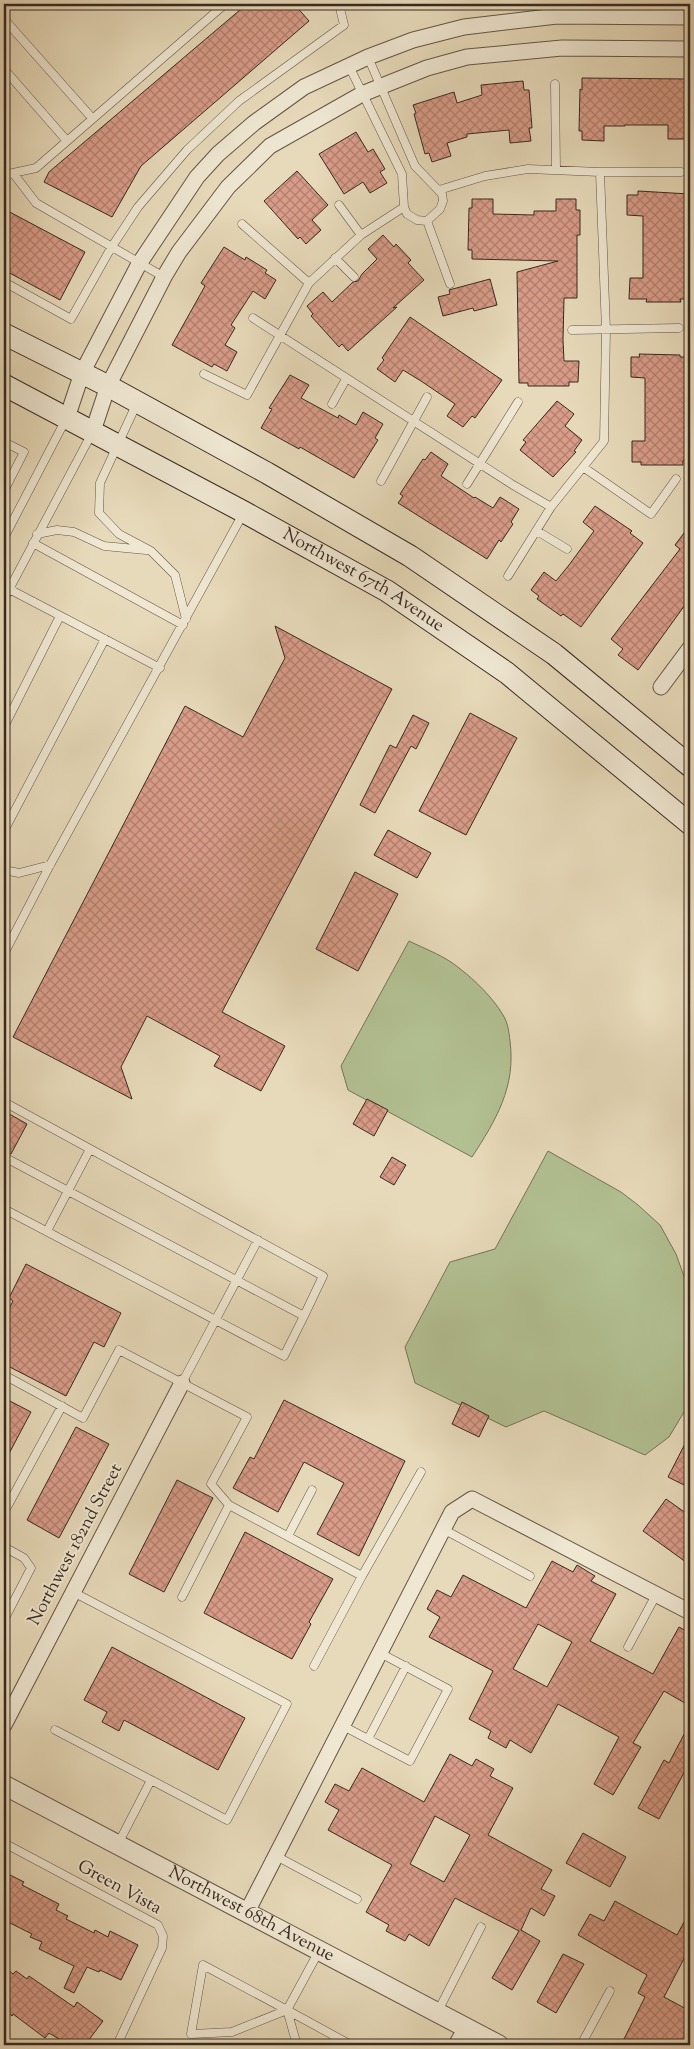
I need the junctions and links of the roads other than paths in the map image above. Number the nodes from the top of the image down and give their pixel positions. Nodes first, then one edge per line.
1 (225, 4) edge
2 (339, 4) edge
3 (690, 17) edge
4 (4, 19) edge
5 (690, 49) edge
6 (368, 57) junction
7 (349, 66) junction
8 (4, 70) edge
9 (555, 84) dead end
10 (380, 87) junction
11 (362, 94) junction
12 (92, 118) junction
13 (67, 141) junction
14 (556, 170) junction
15 (600, 172) junction
16 (681, 172) dead end
17 (4, 174) edge
18 (13, 174) junction
19 (439, 190) junction
20 (339, 205) dead end
21 (404, 207) junction
22 (427, 221) junction
23 (242, 224) dead end
24 (361, 235) junction
25 (111, 248) junction
26 (336, 258) junction
27 (139, 264) junction
28 (354, 277) dead end
29 (164, 278) junction
30 (4, 282) edge
31 (310, 283) junction
32 (450, 284) dead end
33 (253, 318) dead end
34 (679, 328) dead end
35 (572, 330) dead end
36 (606, 330) junction
37 (4, 334) edge
38 (280, 336) junction
39 (82, 373) junction
40 (204, 374) dead end
41 (346, 379) junction
42 (4, 385) edge
43 (108, 386) junction
44 (428, 397) dead end
45 (137, 402) junction
46 (518, 402) dead end
47 (332, 404) dead end
48 (67, 418) junction
49 (414, 422) junction
50 (93, 431) junction
51 (4, 442) edge
52 (117, 444) junction
53 (479, 464) junction
54 (584, 467) junction
55 (676, 479) dead end
56 (381, 481) dead end
57 (467, 484) dead end
58 (4, 491) edge
59 (551, 507) junction
60 (244, 512) junction
61 (537, 531) junction
62 (38, 534) junction
63 (4, 538) edge
64 (33, 543) junction
65 (151, 550) junction
66 (567, 550) dead end
67 (508, 576) dead end
68 (8, 589) junction
69 (4, 599) edge
70 (60, 616) junction
71 (185, 622) junction
72 (105, 639) junction
73 (690, 648) edge
74 (160, 668) junction
75 (661, 687) dead end
76 (4, 727) edge
77 (690, 766) edge
78 (690, 824) edge
79 (4, 831) edge
80 (50, 865) junction
81 (4, 870) edge
82 (4, 954) edge
83 (4, 1102) edge
84 (90, 1149) junction
85 (4, 1158) edge
86 (68, 1191) junction
87 (4, 1208) edge
88 (47, 1231) junction
89 (258, 1240) junction
90 (236, 1281) junction
91 (304, 1316) junction
92 (216, 1320) junction
93 (4, 1375) edge
94 (182, 1383) junction
95 (62, 1406) junction
96 (421, 1472) dead end
97 (312, 1490) dead end
98 (229, 1505) junction
99 (7, 1507) dead end
100 (443, 1529) junction
101 (288, 1536) junction
102 (4, 1547) edge
103 (362, 1576) junction
104 (530, 1576) dead end
105 (73, 1592) junction
106 (656, 1594) junction
107 (182, 1597) dead end
108 (690, 1612) edge
109 (4, 1620) edge
110 (628, 1647) dead end
111 (380, 1653) junction
112 (314, 1666) dead end
113 (406, 1666) junction
114 (4, 1724) edge
115 (342, 1726) junction
116 (55, 1730) dead end
117 (368, 1739) junction
118 (151, 1780) junction
119 (4, 1785) edge
120 (4, 1843) edge
121 (118, 1844) junction
122 (276, 1856) junction
123 (357, 1899) dead end
124 (247, 1912) junction
125 (482, 1927) dead end
126 (319, 1950) junction
127 (610, 1992) dead end
128 (287, 2010) junction
129 (437, 2013) junction
130 (466, 2028) junction
131 (4, 2041) edge
132 (11, 2045) edge
133 (117, 2045) edge
134 (296, 2045) edge
135 (351, 2045) edge
136 (456, 2045) edge
137 (499, 2045) edge
138 (581, 2045) edge

1 - 12 lane
2 - 25 lane
3 - 6 street
4 - 12 lane
5 - 10 street
6 - 7 street
6 - 10 lane
7 - 11 lane
7 - 27 street
8 - 13 lane
9 - 14 lane
10 - 11 street
10 - 19 lane
11 - 21 lane
11 - 29 street
12 - 13 lane
13 - 18 lane
14 - 15 lane
14 - 19 lane
15 - 16 lane
15 - 36 lane
17 - 18 lane
18 - 25 lane
19 - 22 lane
20 - 24 lane
21 - 22 lane
21 - 24 lane
22 - 32 lane
23 - 31 lane
24 - 26 lane
25 - 27 lane
25 - 30 lane
26 - 28 lane
26 - 31 lane
27 - 29 lane
27 - 39 street
29 - 43 street
31 - 38 lane
33 - 38 lane
34 - 36 lane
35 - 36 lane
36 - 54 lane
37 - 39 main road
38 - 40 lane
38 - 41 lane
39 - 43 main road
39 - 48 street
41 - 47 lane
41 - 49 lane
42 - 48 main road, Northwest 67th Avenue
43 - 45 main road
43 - 50 street
44 - 49 lane
45 - 52 lane
45 - 77 main road
46 - 53 lane
48 - 50 main road, Northwest 67th Avenue
48 - 63 lane
49 - 53 lane
49 - 56 lane
50 - 52 main road, Northwest 67th Avenue
50 - 62 lane
51 - 58 lane
52 - 60 main road, Northwest 67th Avenue
52 - 65 lane
53 - 57 lane
53 - 59 lane
54 - 55 lane
54 - 59 lane
59 - 61 lane
60 - 71 lane
60 - 78 main road, Northwest 67th Avenue
61 - 66 lane
61 - 67 lane
62 - 64 lane
62 - 65 lane
64 - 68 lane
64 - 71 lane
65 - 71 lane
68 - 69 lane
68 - 70 lane
70 - 72 lane
70 - 76 lane
71 - 74 lane
72 - 74 lane
72 - 79 lane
73 - 75 street
74 - 80 lane
80 - 81 lane
80 - 82 lane
83 - 84 lane
84 - 86 lane
84 - 89 lane
85 - 86 lane
86 - 88 lane
86 - 90 lane
87 - 88 lane
88 - 92 lane
89 - 90 lane
89 - 91 lane
90 - 91 lane
90 - 92 lane
91 - 92 lane
92 - 94 lane
93 - 95 lane
94 - 95 lane
94 - 98 lane
94 - 105 street, Northwest 182nd Street
95 - 99 lane
96 - 103 lane
97 - 101 lane
98 - 101 lane
98 - 107 lane
100 - 104 lane
100 - 106 street
100 - 111 street
101 - 103 lane
102 - 109 lane
103 - 112 lane
105 - 114 street, Northwest 182nd Street
105 - 118 lane
106 - 108 street
106 - 110 lane
111 - 113 lane
111 - 115 street
113 - 117 lane
113 - 117 lane
115 - 117 lane
115 - 122 street
116 - 118 lane
118 - 121 lane
119 - 121 street, Northwest 68th Avenue
120 - 133 lane, Green Vista
121 - 124 street, Northwest 68th Avenue
122 - 123 lane
122 - 124 street
124 - 126 street, Northwest 68th Avenue
125 - 129 lane
126 - 128 lane
126 - 129 street, Northwest 68th Avenue
127 - 138 lane
128 - 128 lane
128 - 134 lane
128 - 135 lane
129 - 130 street, Northwest 68th Avenue
130 - 136 street
130 - 137 street, Northwest 68th Avenue
131 - 132 lane

